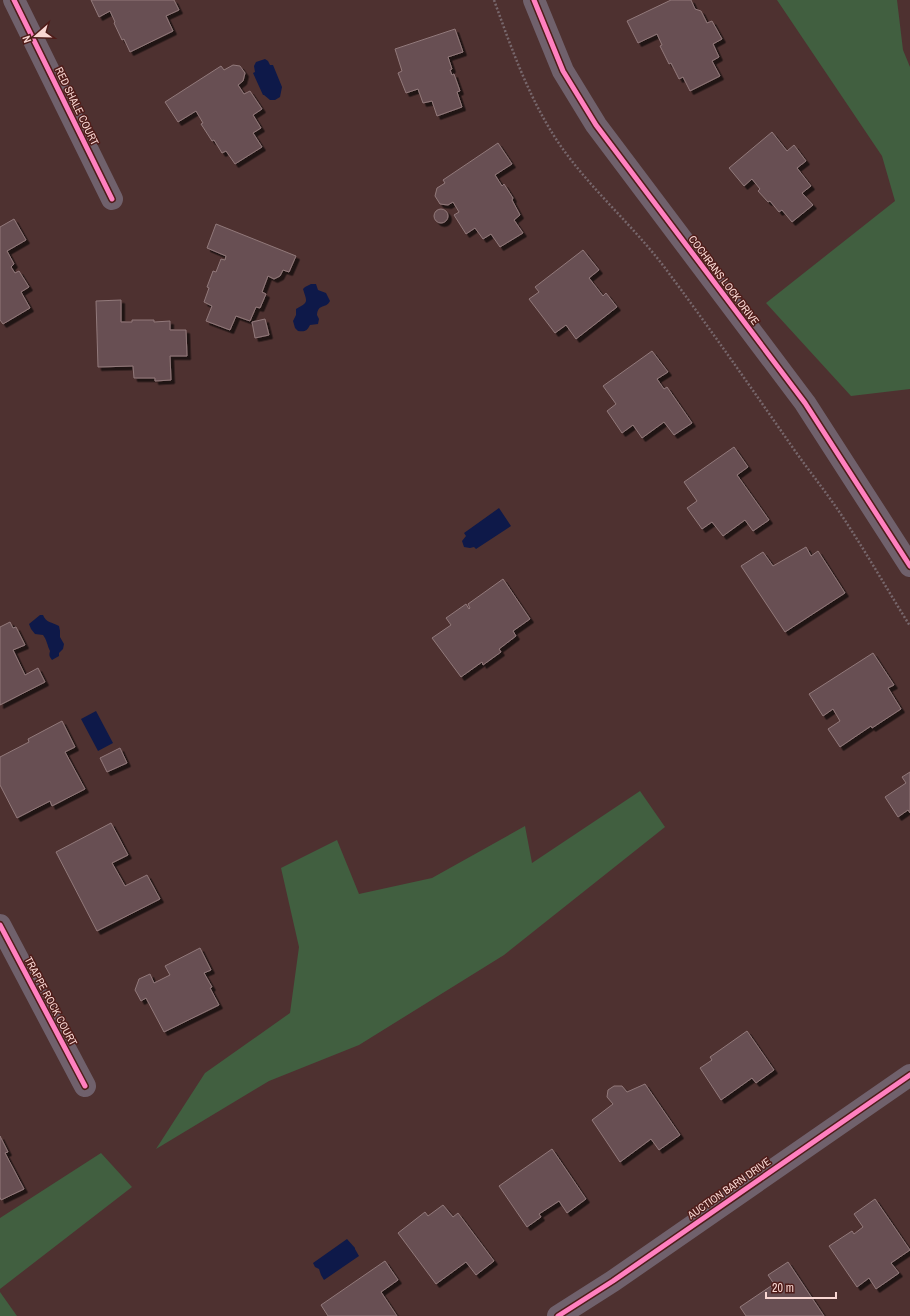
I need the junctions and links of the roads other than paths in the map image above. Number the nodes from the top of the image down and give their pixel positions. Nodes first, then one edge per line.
1 (14, 0) edge
2 (534, 0) edge
3 (112, 199) dead end
4 (910, 566) edge
5 (0, 925) edge
6 (910, 1075) edge
7 (85, 1086) dead end
8 (558, 1316) edge

1 - 3 street, RED SHALE COURT
2 - 4 street, COCHRANS LOCK DRIVE
5 - 7 street, TRAPPE ROCK COURT
6 - 8 street, AUCTION BARN DRIVE

